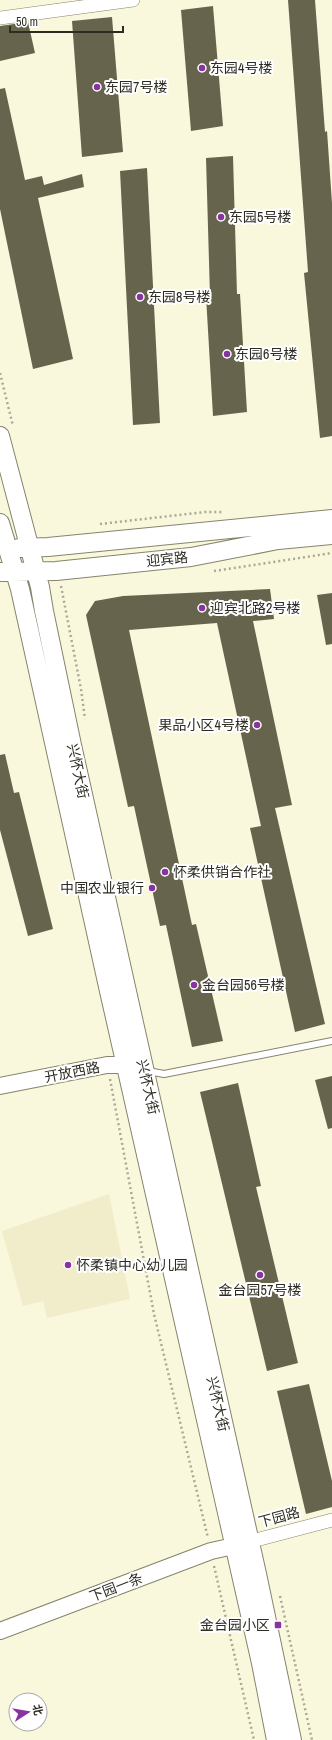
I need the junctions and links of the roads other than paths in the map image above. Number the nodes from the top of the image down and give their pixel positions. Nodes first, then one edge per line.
1 (133, 0) edge
2 (0, 18) edge
3 (0, 436) edge
4 (332, 519) edge
5 (0, 523) edge
6 (332, 535) edge
7 (30, 547) junction
8 (4, 548) edge
9 (7, 571) edge
10 (36, 571) junction
11 (332, 1042) edge
12 (126, 1066) junction
13 (144, 1071) junction
14 (0, 1086) edge
15 (332, 1520) edge
16 (241, 1544) junction
17 (0, 1631) edge
18 (276, 1740) edge
19 (292, 1740) edge

1 - 2 street
3 - 7 main road, 兴怀大街
4 - 7 main road, 迎宾路
5 - 8 main road, 兴怀大街
6 - 10 main road, 迎宾路
7 - 8 main road, 迎宾路
7 - 10 main road, 兴怀大街
8 - 9 main road, 兴怀大街
9 - 10 main road, 迎宾路
9 - 12 main road, 兴怀大街
10 - 13 main road, 兴怀大街
11 - 13 lane
12 - 13 street, 开放西路
12 - 14 street, 开放西路
12 - 16 main road, 兴怀大街
13 - 16 main road, 兴怀大街
15 - 16 street, 下园路
16 - 17 street, 下园一条
16 - 18 main road, 兴怀大街
16 - 19 main road, 兴怀大街

